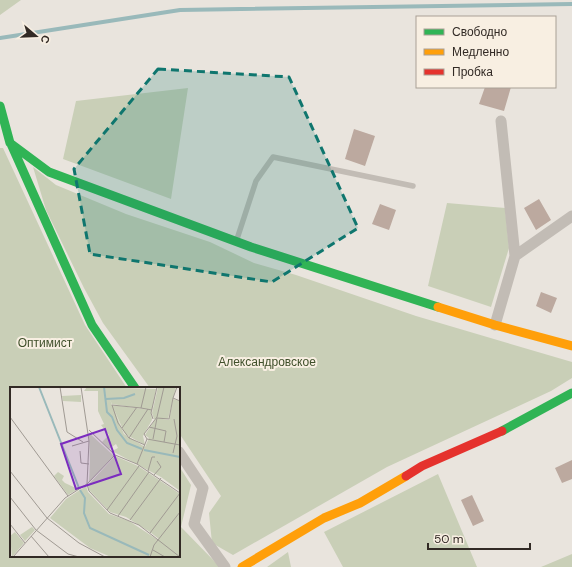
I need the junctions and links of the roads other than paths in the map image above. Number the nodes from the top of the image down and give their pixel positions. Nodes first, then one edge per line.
1 (0, 106) edge
2 (501, 121) dead end
3 (0, 140) edge
4 (10, 143) junction
5 (413, 186) dead end
6 (572, 216) edge
7 (236, 242) junction
8 (515, 256) junction
9 (495, 325) junction
10 (572, 346) edge
11 (134, 387) edge
12 (572, 393) edge
13 (180, 454) edge
14 (225, 567) edge
15 (242, 567) edge

1 - 4 street
2 - 8 street
3 - 4 lane
4 - 7 street
4 - 11 street
5 - 7 lane
6 - 8 street
7 - 9 street
8 - 9 street
9 - 10 street
12 - 15 street
13 - 14 street

